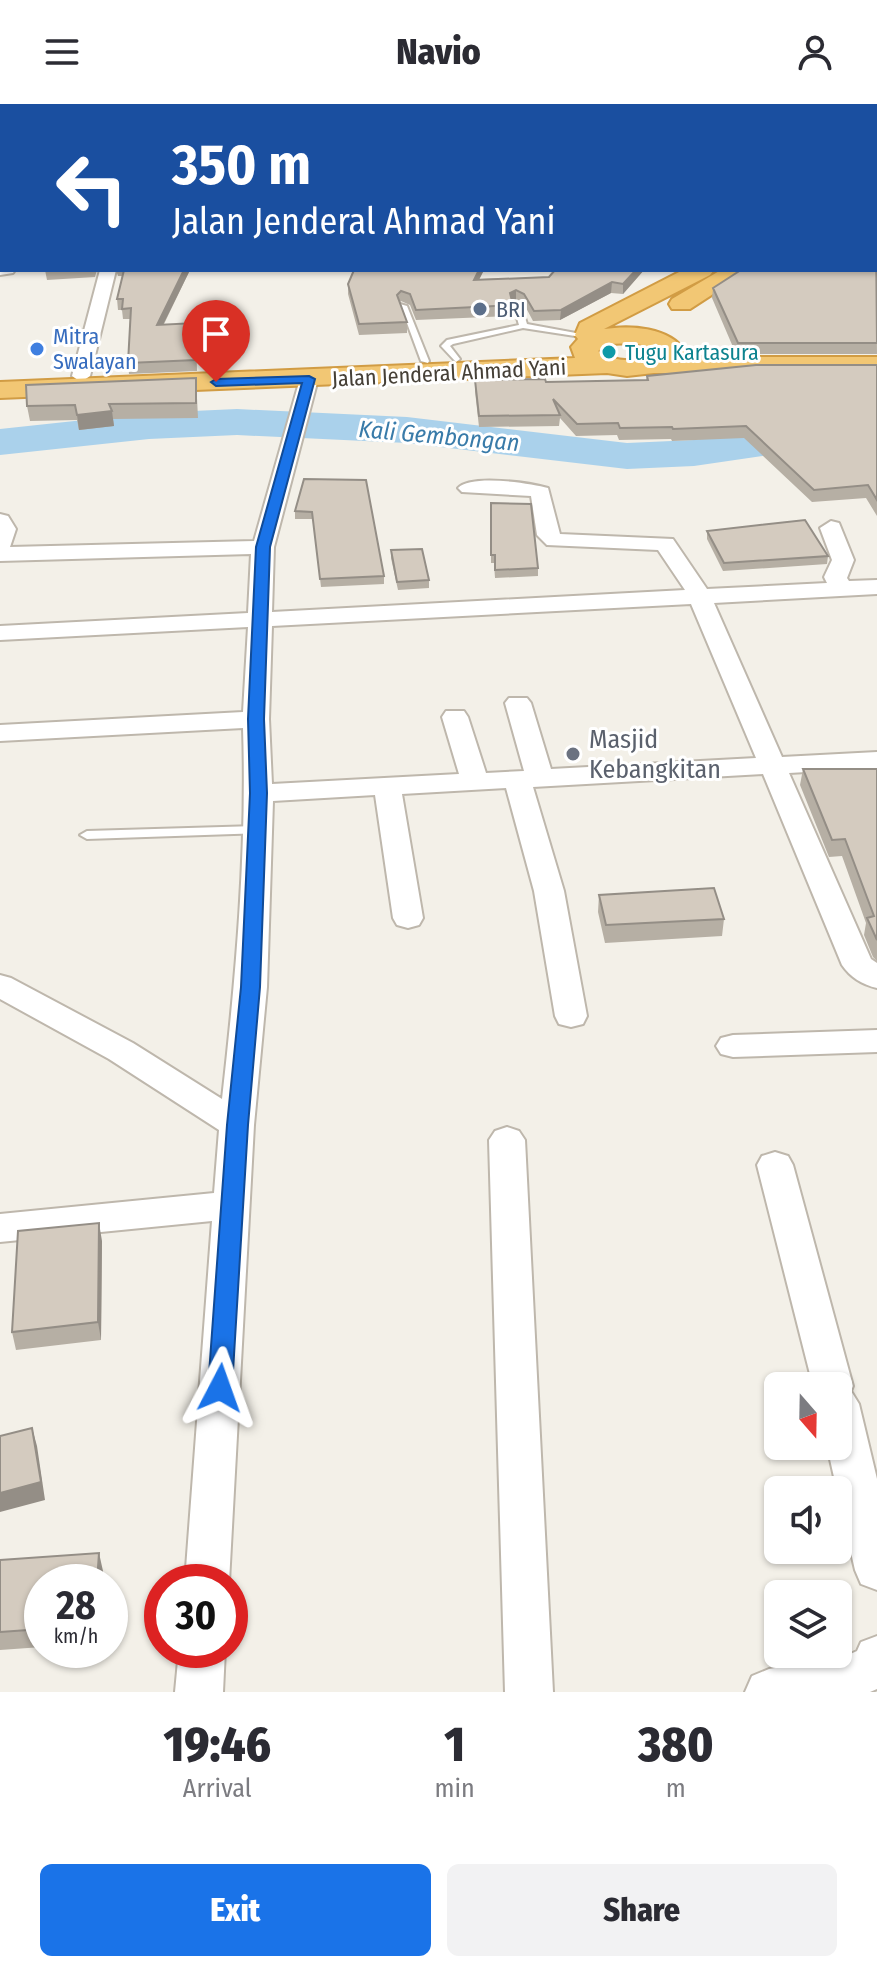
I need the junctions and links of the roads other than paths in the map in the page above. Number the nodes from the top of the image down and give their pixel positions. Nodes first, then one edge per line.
1 (107, 272) edge
2 (698, 272) edge
3 (735, 272) edge
4 (517, 305) edge
5 (403, 306) edge
6 (523, 326) junction
7 (589, 340) junction
8 (660, 350) junction
9 (877, 353) edge
10 (456, 359) junction
11 (425, 361) junction
12 (610, 365) junction
13 (877, 365) edge
14 (81, 376) junction
15 (0, 379) edge
16 (309, 379) junction
17 (0, 390) edge
18 (469, 488) dead end
19 (0, 521) edge
20 (831, 528) dead end
21 (0, 546) edge
22 (263, 547) junction
23 (0, 554) edge
24 (877, 587) edge
25 (841, 588) junction
26 (699, 594) junction
27 (260, 618) junction
28 (0, 633) edge
29 (518, 703) dead end
30 (455, 717) dead end
31 (256, 719) junction
32 (0, 733) edge
33 (877, 760) edge
34 (775, 767) junction
35 (528, 778) junction
36 (475, 781) junction
37 (387, 786) junction
38 (259, 793) junction
39 (257, 830) junction
40 (87, 835) dead end
41 (408, 918) dead end
42 (877, 978) edge
43 (0, 985) edge
44 (571, 1016) dead end
45 (877, 1041) edge
46 (733, 1046) dead end
47 (237, 1125) junction
48 (507, 1140) dead end
49 (775, 1165) dead end
50 (232, 1205) junction
51 (0, 1228) edge
52 (829, 1372) edge
53 (851, 1460) edge
54 (208, 1564) edge
55 (877, 1570) edge
56 (877, 1658) edge
57 (201, 1668) edge
58 (199, 1692) edge
59 (529, 1692) edge
60 (769, 1692) edge

1 - 14 street
2 - 7 highway
3 - 8 highway
4 - 6 lane
5 - 11 lane
6 - 7 lane
6 - 10 lane
7 - 8 highway, Jalan Jenderal Ahmad Yani
7 - 10 highway, Jalan Jenderal Ahmad Yani
7 - 12 highway
8 - 9 highway
8 - 12 highway, Jalan Jenderal Ahmad Yani
8 - 13 highway
10 - 11 highway, Jalan Jenderal Ahmad Yani
11 - 14 highway, Jalan Jenderal Ahmad Yani
12 - 16 highway, Jalan Jenderal Ahmad Yani
14 - 15 highway, Jalan Jenderal Ahmad Yani
16 - 17 highway, Jalan Jenderal Ahmad Yani
16 - 22 street
18 - 26 street
19 - 21 street
20 - 25 street
22 - 23 street
22 - 27 street
24 - 25 street
25 - 26 street
26 - 27 street
26 - 34 street
27 - 28 street
27 - 31 street
29 - 35 street
30 - 36 street
31 - 32 street
31 - 38 street
33 - 34 street
34 - 35 street
34 - 42 street
35 - 36 street
35 - 44 street
36 - 37 street
37 - 38 street
37 - 41 street
38 - 39 street
39 - 40 lane
39 - 47 street
43 - 47 street
45 - 46 street
47 - 50 street
48 - 59 street
49 - 52 street
50 - 51 street
50 - 54 street
53 - 55 street
56 - 60 street
57 - 58 street

